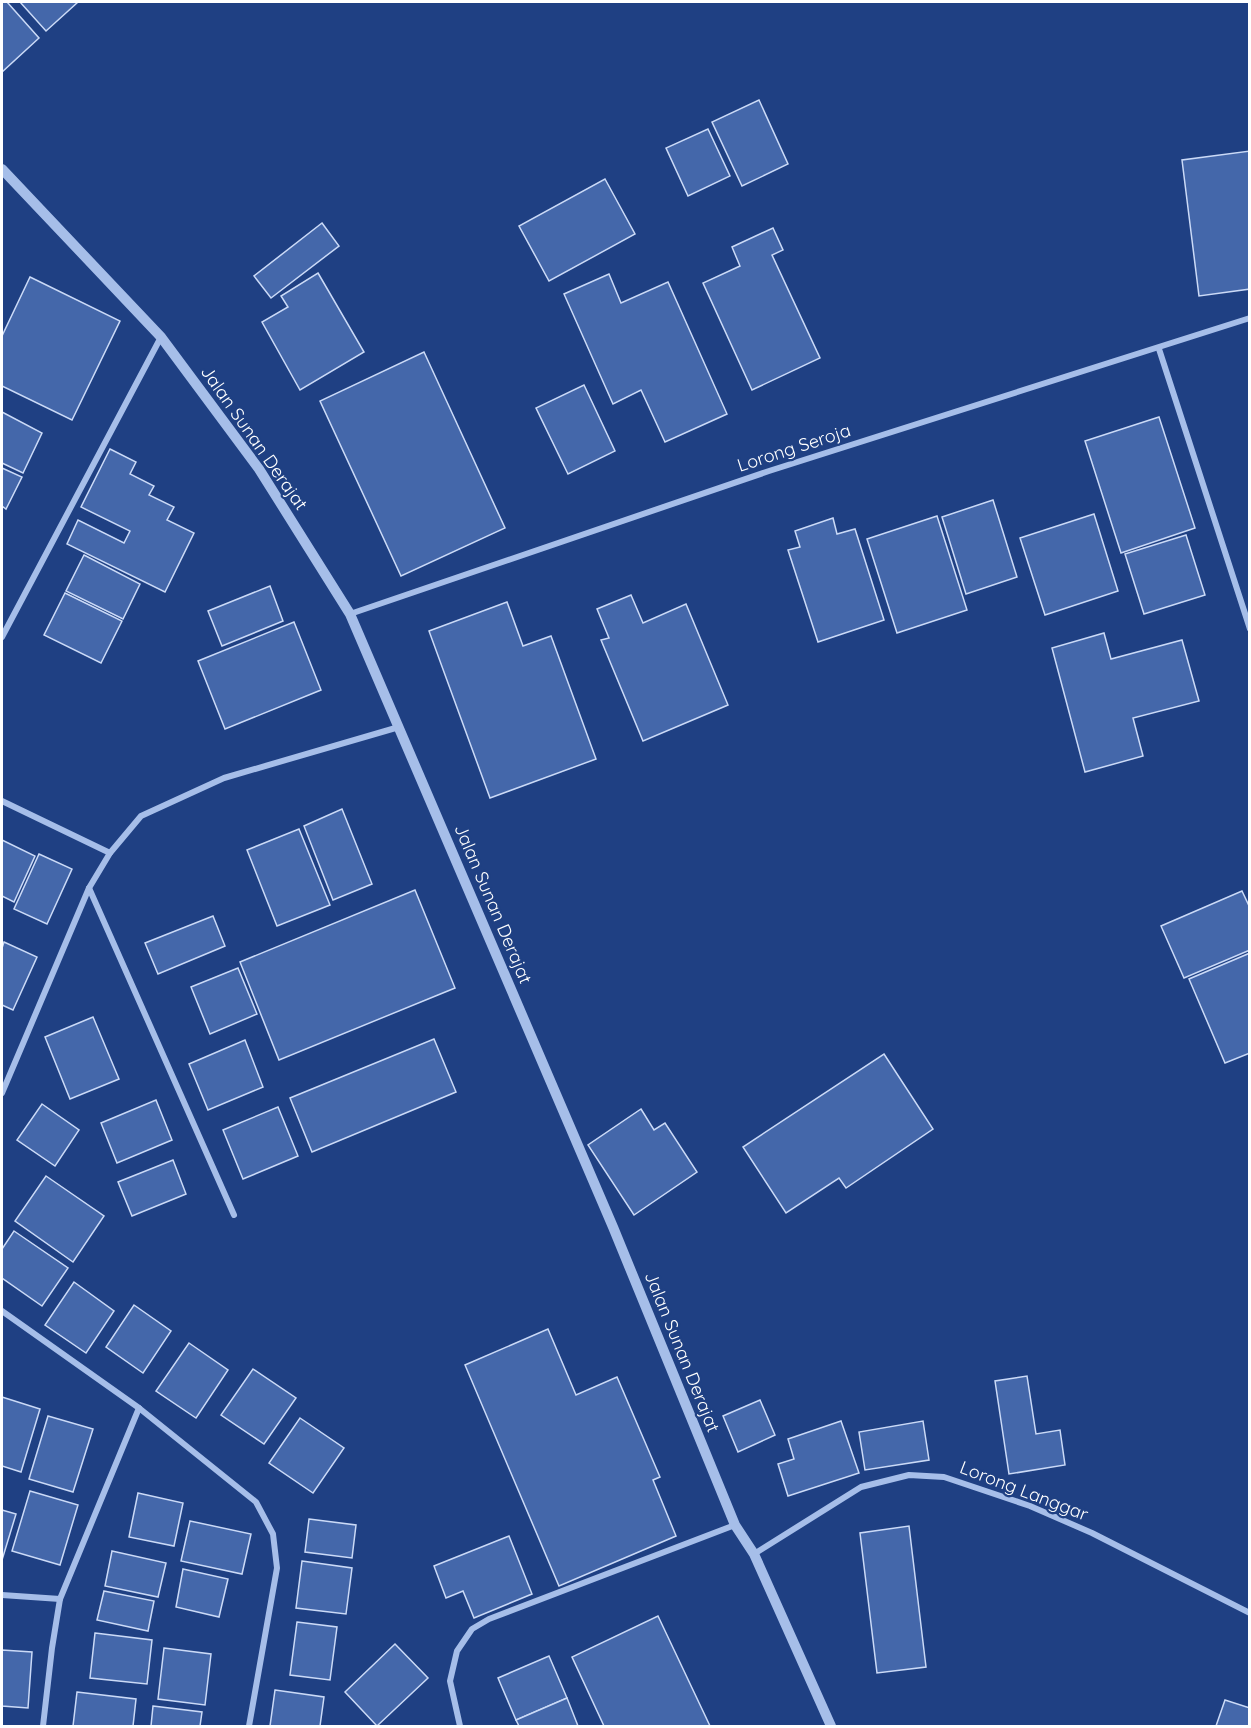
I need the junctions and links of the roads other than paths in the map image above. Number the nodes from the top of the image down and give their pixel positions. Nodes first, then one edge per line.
1 (2, 169) edge
2 (1250, 318) edge
3 (161, 337) junction
4 (1159, 349) junction
5 (350, 614) junction
6 (1250, 629) edge
7 (2, 637) edge
8 (399, 727) junction
9 (2, 801) edge
10 (110, 853) junction
11 (89, 888) junction
12 (5, 1074) edge
13 (2, 1093) edge
14 (234, 1215) dead end
15 (2, 1311) edge
16 (139, 1408) junction
17 (735, 1525) junction
18 (754, 1554) junction
19 (2, 1595) edge
20 (60, 1599) junction
21 (1250, 1614) edge
22 (43, 1726) edge
23 (249, 1726) edge
24 (460, 1726) edge
25 (831, 1726) edge

1 - 3 street, Jalan Sunan Derajat
2 - 4 street, Lorong Seroja
3 - 5 street, Jalan Sunan Derajat
3 - 7 street
4 - 5 street, Lorong Seroja
4 - 6 street
5 - 8 street, Jalan Sunan Derajat
8 - 10 street
8 - 17 street, Jalan Sunan Derajat
9 - 10 street
10 - 11 street
11 - 12 street
11 - 14 street
12 - 13 street
15 - 16 street
16 - 20 street
16 - 23 street
17 - 18 street, Jalan Sunan Derajat
17 - 24 street
18 - 21 street, Lorong Langgar
18 - 25 street, Jalan Sunan Derajat
19 - 20 street
20 - 22 street

